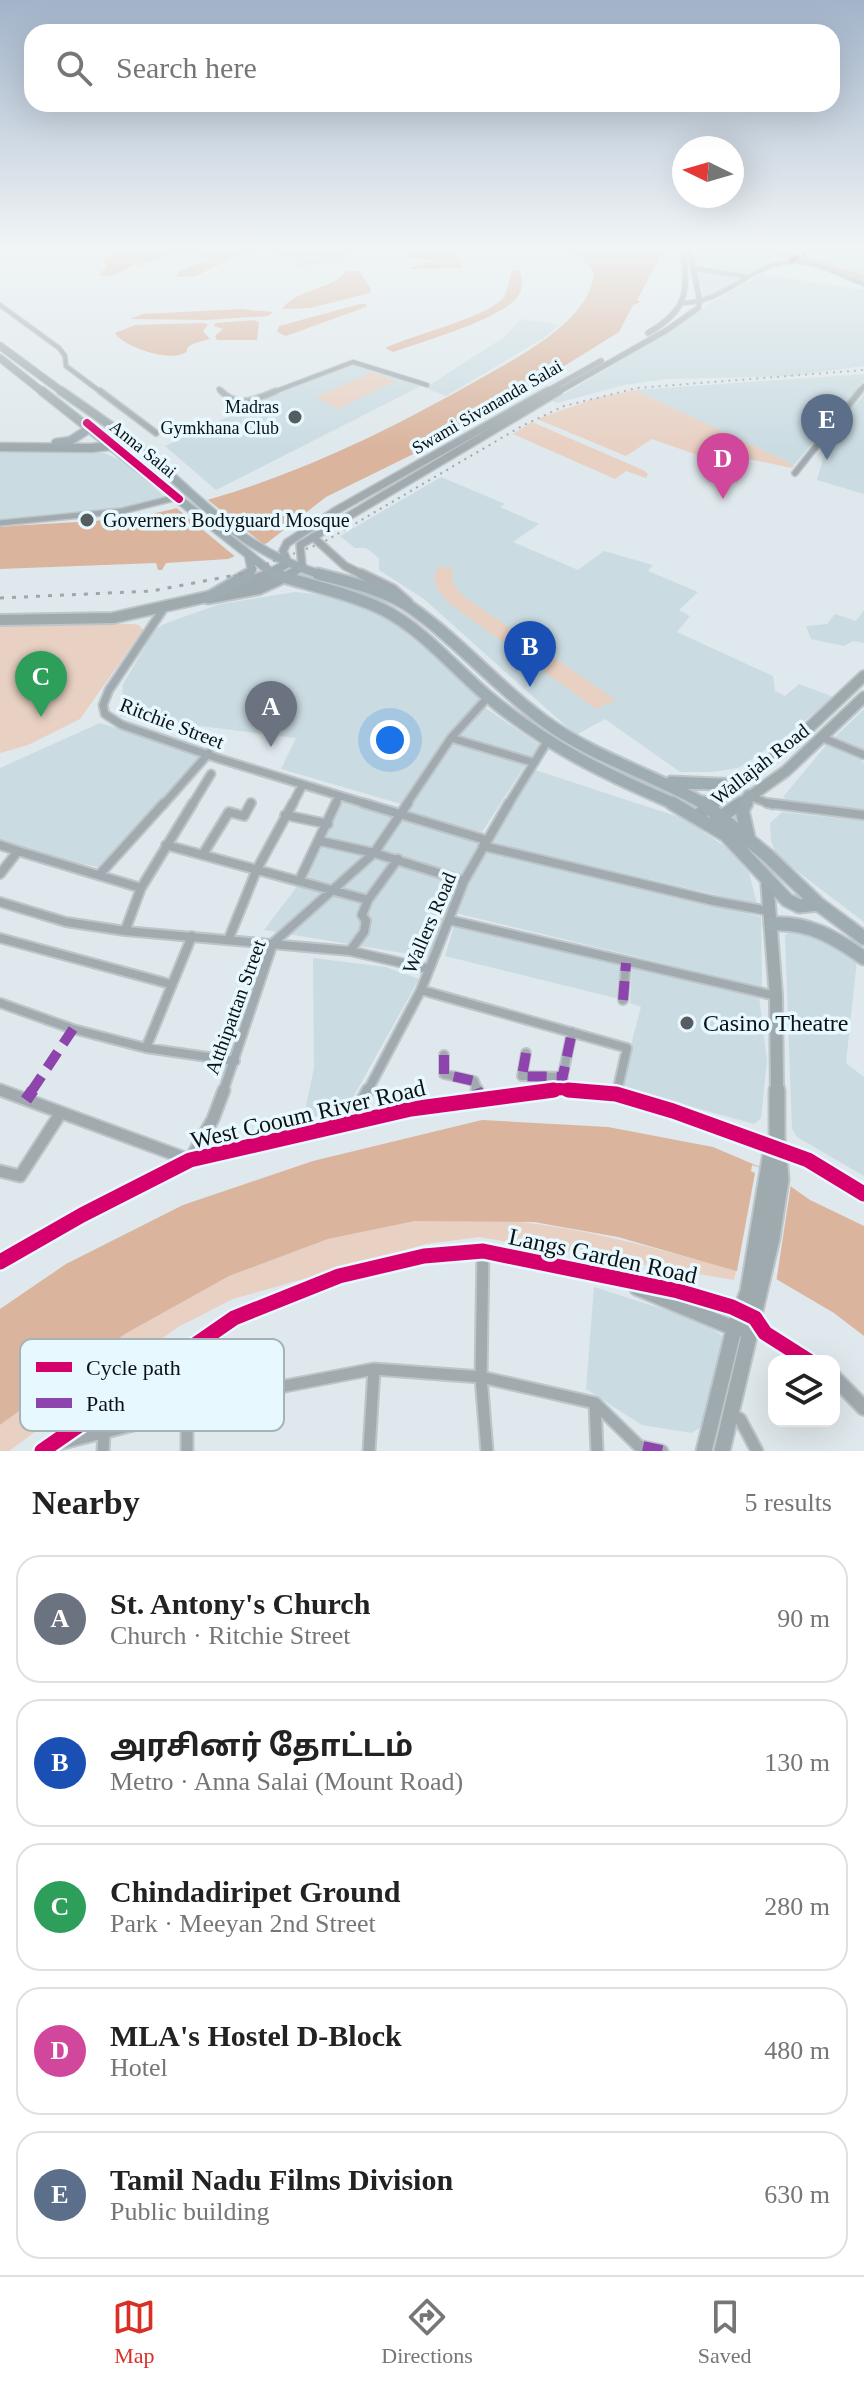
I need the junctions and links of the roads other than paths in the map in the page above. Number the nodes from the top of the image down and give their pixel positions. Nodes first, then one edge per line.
1 (13, 315) edge
2 (672, 315) edge
3 (687, 315) edge
4 (0, 346) edge
5 (0, 358) edge
6 (581, 375) junction
7 (427, 385) dead end
8 (864, 386) edge
9 (219, 389) dead end
10 (87, 423) junction
11 (156, 433) dead end
12 (130, 441) junction
13 (56, 443) junction
14 (0, 444) edge
15 (112, 444) junction
16 (795, 473) dead end
17 (179, 498) junction
18 (85, 503) dead end
19 (85, 515) junction
20 (0, 523) edge
21 (313, 537) junction
22 (262, 551) junction
23 (283, 551) junction
24 (248, 555) junction
25 (288, 563) junction
26 (302, 566) junction
27 (272, 573) junction
28 (288, 578) junction
29 (208, 598) junction
30 (410, 606) junction
31 (164, 608) junction
32 (0, 620) edge
33 (864, 676) edge
34 (488, 697) junction
35 (864, 697) edge
36 (451, 738) junction
37 (823, 738) junction
38 (547, 742) junction
39 (209, 753) junction
40 (864, 755) edge
41 (532, 762) junction
42 (211, 774) dead end
43 (655, 781) junction
44 (738, 785) junction
45 (302, 786) junction
46 (339, 796) junction
47 (749, 796) junction
48 (251, 803) dead end
49 (709, 806) junction
50 (285, 815) junction
51 (402, 815) junction
52 (698, 815) junction
53 (864, 815) edge
54 (716, 820) junction
55 (328, 824) junction
56 (748, 838) junction
57 (320, 841) junction
58 (484, 843) junction
59 (0, 845) edge
60 (166, 845) junction
61 (18, 851) junction
62 (374, 853) junction
63 (203, 854) junction
64 (398, 859) junction
65 (257, 869) junction
66 (0, 874) edge
67 (99, 875) junction
68 (767, 877) junction
69 (300, 879) junction
70 (464, 881) junction
71 (141, 888) junction
72 (331, 889) junction
73 (368, 900) junction
74 (0, 902) edge
75 (822, 908) junction
76 (770, 917) junction
77 (449, 920) junction
78 (818, 928) junction
79 (125, 931) junction
80 (192, 936) junction
81 (0, 938) edge
82 (229, 938) junction
83 (864, 938) edge
84 (273, 943) junction
85 (350, 951) junction
86 (864, 958) edge
87 (626, 963) junction
88 (429, 969) junction
89 (170, 984) junction
90 (421, 990) junction
91 (776, 996) junction
92 (623, 1000) dead end
93 (0, 1003) edge
94 (572, 1032) junction
95 (146, 1048) junction
96 (526, 1053) dead end
97 (444, 1055) dead end
98 (235, 1061) junction
99 (562, 1083) junction
100 (0, 1090) edge
101 (616, 1094) junction
102 (480, 1099) junction
103 (60, 1114) junction
104 (352, 1121) junction
105 (777, 1144) junction
106 (190, 1160) junction
107 (0, 1171) edge
108 (864, 1194) edge
109 (483, 1251) junction
110 (0, 1262) edge
111 (749, 1325) junction
112 (204, 1339) edge
113 (799, 1355) edge
114 (374, 1369) junction
115 (481, 1377) junction
116 (840, 1383) edge
117 (284, 1389) edge
118 (595, 1403) junction
119 (864, 1408) edge
120 (731, 1414) junction
121 (71, 1431) edge
122 (108, 1431) edge
123 (104, 1432) junction
124 (45, 1449) edge
125 (644, 1449) edge
126 (103, 1451) edge
127 (369, 1451) edge
128 (487, 1451) edge
129 (597, 1451) edge
130 (662, 1451) edge
131 (704, 1451) edge
132 (722, 1451) edge
133 (757, 1451) edge

1 - 11 street
2 - 6 street, Swami Sivananda Salai
3 - 6 street, Swami Sivananda Salai
4 - 12 main road, Anna Salai
5 - 10 main road, Anna Salai
6 - 21 street, Swami Sivananda Salai
6 - 23 street, Swami Sivananda Salai
7 - 9 street
8 - 16 street
10 - 13 main road
10 - 15 main road, Anna Salai
12 - 15 main road
12 - 22 main road, Anna Salai
13 - 14 main road
13 - 15 main road
14 - 15 main road
15 - 17 main road, Anna Salai
17 - 19 street
17 - 24 main road, Anna Salai
18 - 19 street
19 - 20 street
21 - 26 street
21 - 30 street
22 - 23 main road
22 - 25 main road, Anna Salai
23 - 25 street
24 - 27 main road, Anna Salai
24 - 29 main road
25 - 26 main road, Anna Salai
25 - 27 main road
26 - 28 main road
26 - 30 main road, Anna Salai
27 - 28 main road, Anna Salai
27 - 29 main road
28 - 29 main road
28 - 34 main road, Anna Salai
29 - 31 main road
30 - 43 main road, Anna Salai
31 - 32 main road
31 - 39 street, Ritchie Street
33 - 44 main road, Wallajah Road
34 - 36 street, Atthipattan Street
34 - 38 main road, Anna Salai
35 - 37 main road, Wallajah Road
36 - 41 street
36 - 51 street, Atthipattan Street
37 - 40 street
37 - 47 main road, Wallajah Road
38 - 41 street, Wallers Road
38 - 52 main road, Anna Salai
39 - 45 street, Ritchie Street
39 - 67 street
41 - 58 street, Wallers Road
42 - 60 street
43 - 44 main road
43 - 49 main road, Anna Salai
44 - 49 main road, Wallajah Road
45 - 46 street, Ritchie Street
45 - 50 street
46 - 51 street, Ritchie Street
46 - 55 street
47 - 53 street
47 - 54 main road, Wallajah Road
47 - 56 main road
48 - 63 street
49 - 52 main road, Wallajah Road
49 - 54 main road, Anna Salai
50 - 55 street
50 - 65 street
51 - 58 street, Ritchie Street
51 - 62 street, Atthipattan Street
52 - 54 main road, Anna Salai
54 - 56 main road
54 - 68 main road
55 - 57 street
56 - 75 main road
57 - 62 street
57 - 69 street
58 - 70 street, Wallers Road
58 - 76 street, Ritchie Street
59 - 61 street
60 - 63 street
60 - 71 street
61 - 66 street
61 - 67 street
62 - 64 street
62 - 72 street, Atthipattan Street
63 - 65 street
64 - 70 street
64 - 73 street
65 - 69 street
65 - 82 street
67 - 71 street
68 - 75 main road
68 - 76 main road
69 - 72 street
70 - 77 street, Wallers Road
71 - 79 street
72 - 73 street
72 - 84 street, Atthipattan Street
73 - 85 street
74 - 79 street
75 - 78 main road
75 - 83 main road
76 - 78 main road
76 - 91 main road
77 - 87 street
77 - 88 street, Wallers Road
78 - 86 main road
79 - 80 street
80 - 82 street
80 - 89 street
81 - 89 street
82 - 84 street
84 - 85 street
84 - 98 street, Atthipattan Street
85 - 88 street
87 - 91 street
87 - 92 street
88 - 90 street, Wallers Road
89 - 95 street
90 - 94 street
90 - 104 street, Wallers Road
91 - 105 main road
93 - 95 street
94 - 99 street
94 - 101 street
95 - 98 street
96 - 99 street
97 - 102 street
98 - 106 street, Atthipattan Street
99 - 101 street, West Cooum River Road
99 - 102 street, West Cooum River Road
100 - 103 street
101 - 105 street, West Cooum River Road
102 - 104 street, West Cooum River Road
103 - 106 street
103 - 107 street
104 - 106 street, West Cooum River Road
105 - 108 street, West Cooum River Road
105 - 111 main road
106 - 110 street, West Cooum River Road
109 - 111 street, Langs Garden Road
109 - 112 street, Langs Garden Road
109 - 115 street
111 - 113 street, Langs Garden Road
111 - 120 main road
111 - 131 main road
114 - 115 street
114 - 117 street
114 - 127 street
115 - 118 street
115 - 128 street
116 - 119 street
118 - 125 street
118 - 129 street
120 - 132 main road
120 - 133 street
121 - 124 street, Langs Garden Road
122 - 123 street
123 - 124 street
123 - 126 street
125 - 130 street

